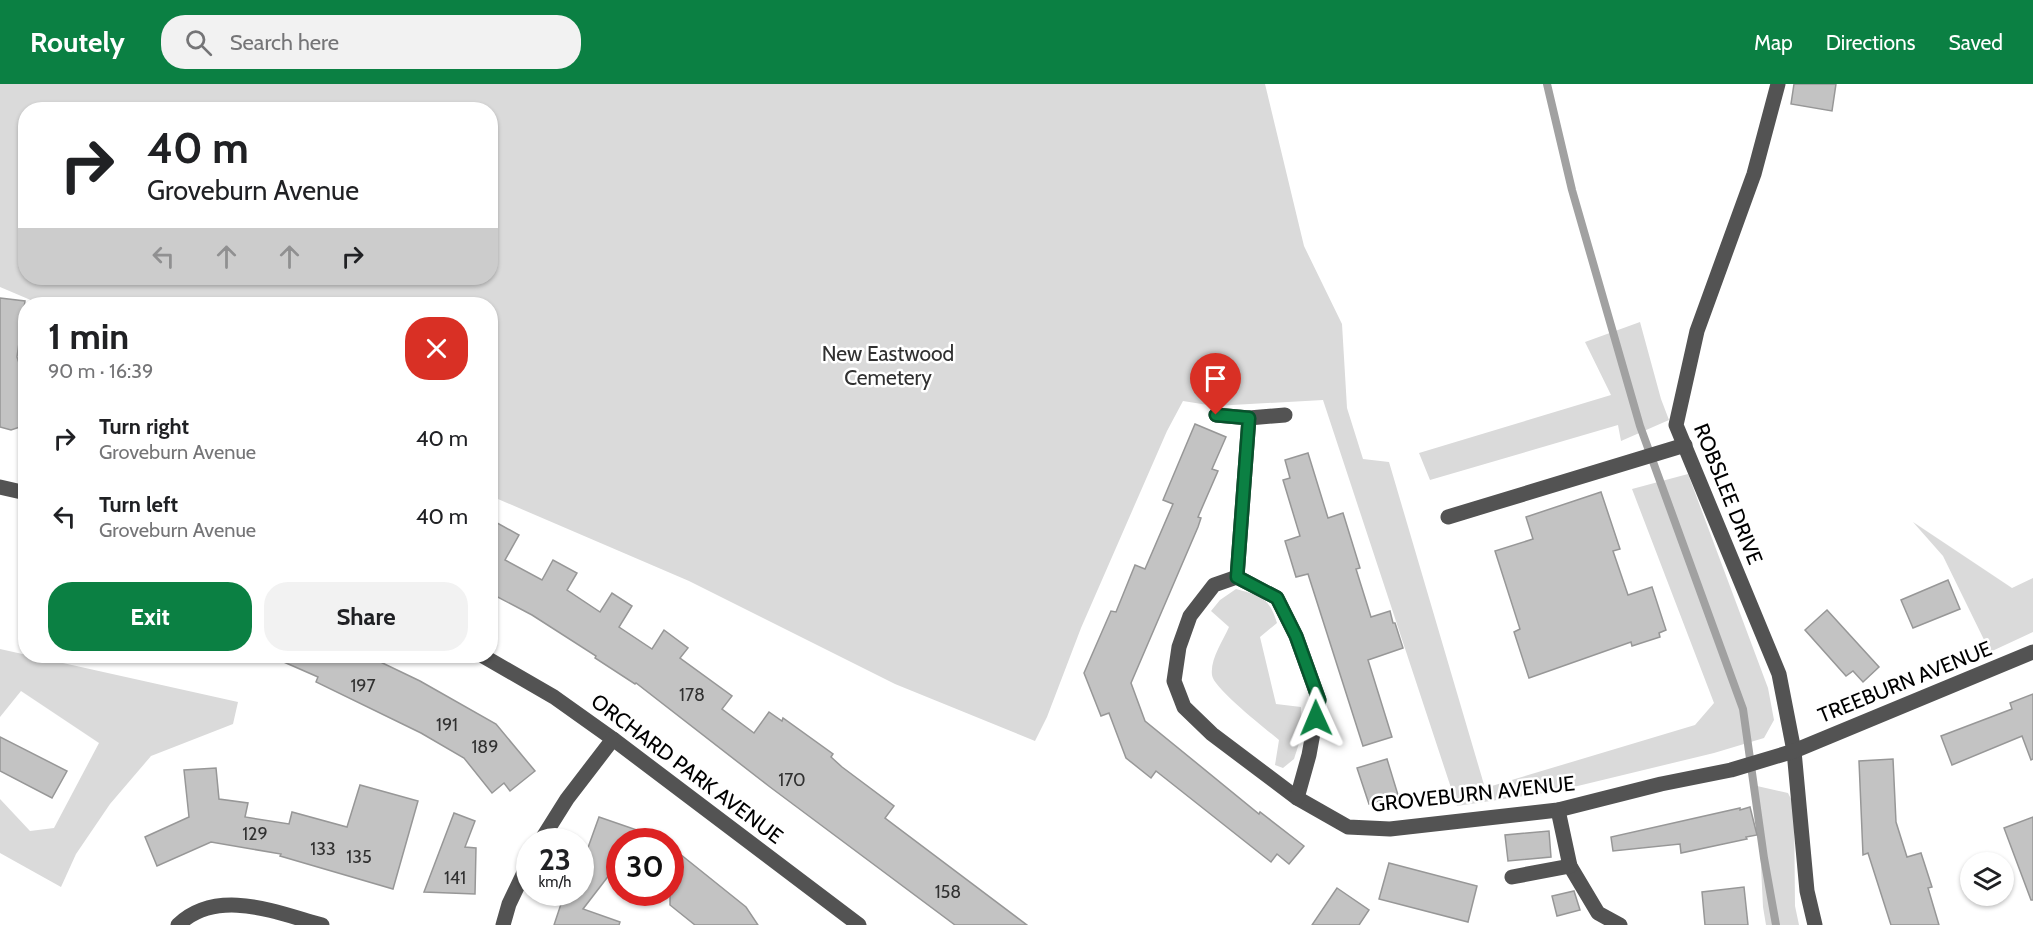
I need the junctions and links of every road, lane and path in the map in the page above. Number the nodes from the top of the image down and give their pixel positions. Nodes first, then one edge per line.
1 (1778, 84) edge
2 (1216, 415) dead end
3 (1285, 415) dead end
4 (1249, 418) junction
5 (1684, 444) junction
6 (0, 488) edge
7 (18, 491) edge
8 (1448, 517) dead end
9 (1237, 577) junction
10 (2033, 652) edge
11 (495, 663) edge
12 (613, 739) junction
13 (1794, 751) junction
14 (1297, 798) junction
15 (1558, 810) junction
16 (549, 828) edge
17 (1570, 866) junction
18 (1512, 876) dead end
19 (516, 889) edge
20 (853, 923) edge
21 (178, 925) edge
22 (322, 925) edge
23 (503, 925) edge
24 (1620, 925) edge
25 (1815, 925) edge

1 - 5 street, ROBSLEE DRIVE
2 - 4 street
3 - 4 street
4 - 9 street
5 - 8 street
5 - 13 street, ROBSLEE DRIVE
6 - 7 street
9 - 14 street
9 - 14 street, GROVEBURN AVENUE
10 - 13 street, TREEBURN AVENUE
11 - 12 street, ORCHARD PARK AVENUE
12 - 16 street
12 - 20 street, ORCHARD PARK AVENUE
13 - 15 street, GROVEBURN AVENUE
13 - 25 street, ROBSLEE DRIVE
14 - 15 street, GROVEBURN AVENUE
15 - 17 street
17 - 18 street
17 - 24 street
19 - 23 street
21 - 22 street

